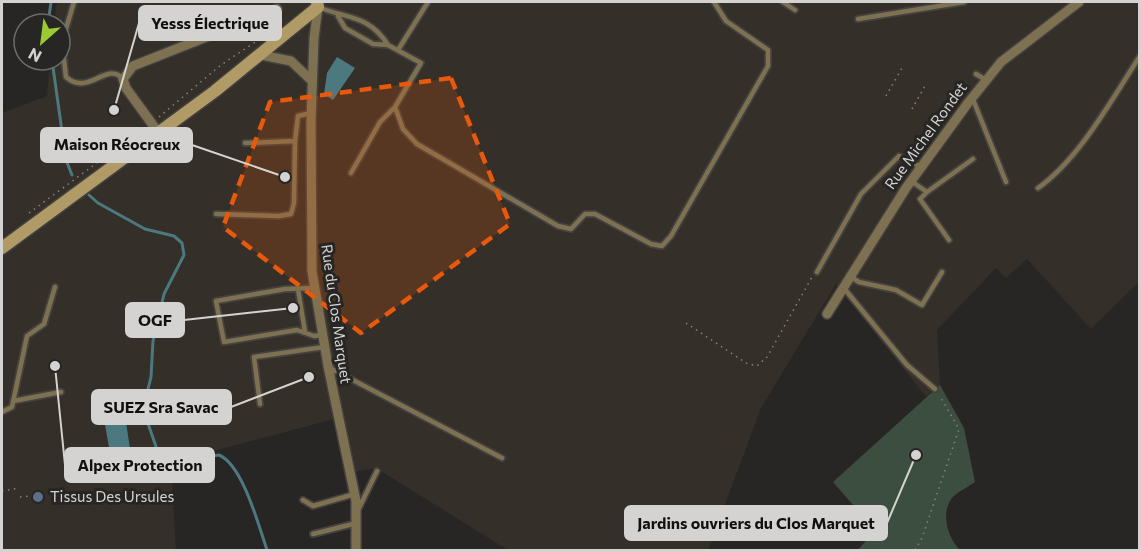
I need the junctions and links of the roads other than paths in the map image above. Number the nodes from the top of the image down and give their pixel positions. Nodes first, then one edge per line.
1 (74, 2) edge
2 (428, 2) edge
3 (714, 2) edge
4 (783, 2) edge
5 (964, 2) edge
6 (1079, 2) edge
7 (318, 4) edge
8 (277, 9) dead end
9 (795, 10) dead end
10 (338, 16) junction
11 (858, 19) dead end
12 (388, 45) junction
13 (398, 50) junction
14 (261, 55) junction
15 (1140, 56) edge
16 (976, 74) dead end
17 (123, 80) junction
18 (986, 80) junction
19 (312, 81) junction
20 (972, 97) junction
21 (395, 107) junction
22 (311, 113) junction
23 (155, 128) junction
24 (295, 141) junction
25 (245, 143) dead end
26 (973, 159) dead end
27 (921, 167) junction
28 (351, 173) dead end
29 (911, 181) junction
30 (1006, 182) dead end
31 (1038, 188) dead end
32 (927, 192) junction
33 (216, 214) dead end
34 (949, 240) dead end
35 (2, 248) edge
36 (817, 272) road end
37 (942, 272) dead end
38 (849, 276) junction
39 (842, 286) junction
40 (55, 287) dead end
41 (315, 288) junction
42 (298, 290) junction
43 (827, 314) dead end
44 (305, 332) junction
45 (322, 335) junction
46 (324, 347) junction
47 (328, 366) junction
48 (935, 389) road end
49 (62, 392) dead end
50 (13, 401) junction
51 (260, 404) dead end
52 (2, 412) edge
53 (502, 458) dead end
54 (377, 471) dead end
55 (355, 494) junction
56 (303, 500) dead end
57 (358, 511) junction
58 (357, 523) junction
59 (313, 534) dead end
60 (356, 550) edge

1 - 17 lane
2 - 13 lane
3 - 21 lane
4 - 9 lane
5 - 11 lane
6 - 18 street, Rue Michel Rondet
7 - 10 lane
7 - 14 main road
7 - 19 street, Rue du Clos Marquet
8 - 17 street
10 - 12 lane
10 - 12 lane
12 - 13 lane
13 - 21 lane
14 - 19 street
14 - 23 main road
15 - 31 lane
16 - 18 lane
17 - 23 street
18 - 20 street, Rue Michel Rondet
19 - 22 street, Rue du Clos Marquet
20 - 27 street, Rue Michel Rondet
20 - 30 lane
21 - 28 lane
22 - 24 lane
22 - 41 street, Rue du Clos Marquet
23 - 35 main road
24 - 25 lane
24 - 33 lane
26 - 32 lane
27 - 29 street, Rue Michel Rondet
27 - 36 lane
29 - 32 lane
29 - 38 street, Rue Michel Rondet
32 - 34 lane
37 - 38 lane
38 - 39 street, Rue Michel Rondet
39 - 43 street, Rue Michel Rondet
39 - 48 lane
40 - 50 lane
41 - 42 lane
41 - 45 street, Rue du Clos Marquet
42 - 44 lane
42 - 44 lane
44 - 45 lane
45 - 46 street, Rue du Clos Marquet
46 - 47 street, Rue du Clos Marquet
46 - 51 lane
47 - 53 lane
47 - 55 street, Rue du Clos Marquet
49 - 50 lane
50 - 52 lane
54 - 57 lane
55 - 56 lane
55 - 57 street, Rue du Clos Marquet
57 - 58 street, Rue du Clos Marquet
58 - 59 lane
58 - 60 street, Rue du Clos Marquet

